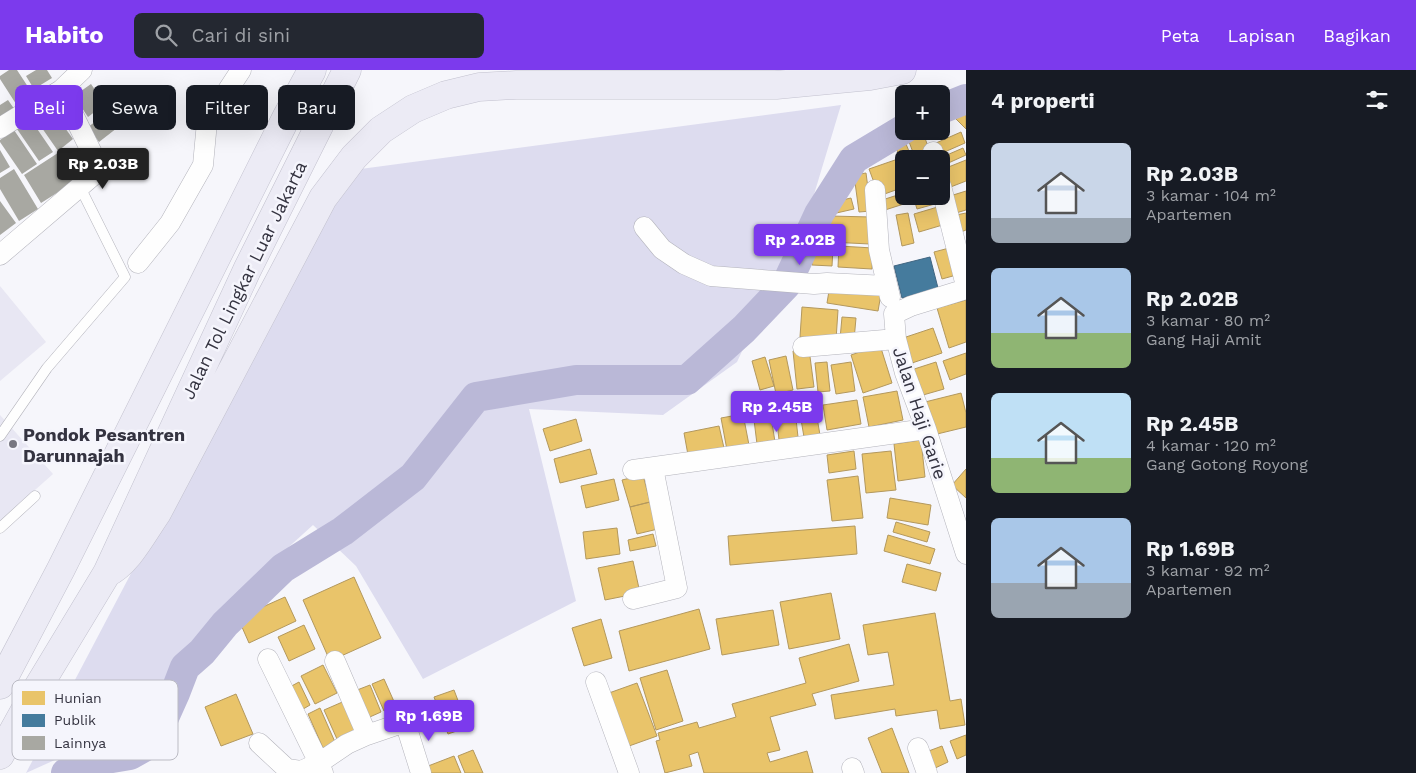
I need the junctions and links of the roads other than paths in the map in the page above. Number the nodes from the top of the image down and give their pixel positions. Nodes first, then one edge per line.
1 (82, 70) edge
2 (241, 70) edge
3 (312, 70) edge
4 (347, 70) edge
5 (902, 70) edge
6 (66, 85) edge
7 (15, 118) edge
8 (0, 128) edge
9 (80, 130) edge
10 (80, 187) junction
11 (874, 190) dead end
12 (946, 205) edge
13 (644, 227) dead end
14 (0, 255) edge
15 (138, 263) dead end
16 (888, 286) junction
17 (966, 287) edge
18 (894, 314) junction
19 (896, 339) junction
20 (803, 347) dead end
21 (926, 430) junction
22 (0, 436) edge
23 (653, 468) junction
24 (633, 470) dead end
25 (35, 496) dead end
26 (0, 528) edge
27 (966, 554) edge
28 (106, 573) junction
29 (632, 600) dead end
30 (268, 659) dead end
31 (335, 661) dead end
32 (42, 680) edge
33 (596, 682) dead end
34 (0, 685) edge
35 (12, 733) edge
36 (367, 735) junction
37 (259, 742) dead end
38 (918, 748) dead end
39 (0, 755) edge
40 (321, 768) edge
41 (421, 773) edge
42 (629, 773) edge
43 (927, 773) edge

1 - 6 street
2 - 15 street
3 - 34 highway, Jalan Tol Lingkar Luar Jakarta
4 - 28 highway, Jalan Tol Lingkar Luar Jakarta
5 - 28 highway
7 - 8 street
9 - 10 street
10 - 14 street
10 - 22 lane
11 - 16 street, Jalan Haji Garie
12 - 17 street
13 - 16 street
16 - 18 street, Jalan Haji Garie
17 - 18 street
18 - 19 street, Jalan Haji Garie
19 - 20 street
19 - 21 street, Jalan Haji Garie
21 - 23 street
21 - 27 street, Jalan Haji Garie
23 - 24 street
23 - 29 street
25 - 26 lane
28 - 32 highway, Jalan Tol Lingkar Luar Jakarta
30 - 40 street
31 - 36 street
33 - 42 street
35 - 39 highway, Jalan Tol Lingkar Luar Jakarta
36 - 40 street
36 - 41 street
37 - 40 street
38 - 43 street

